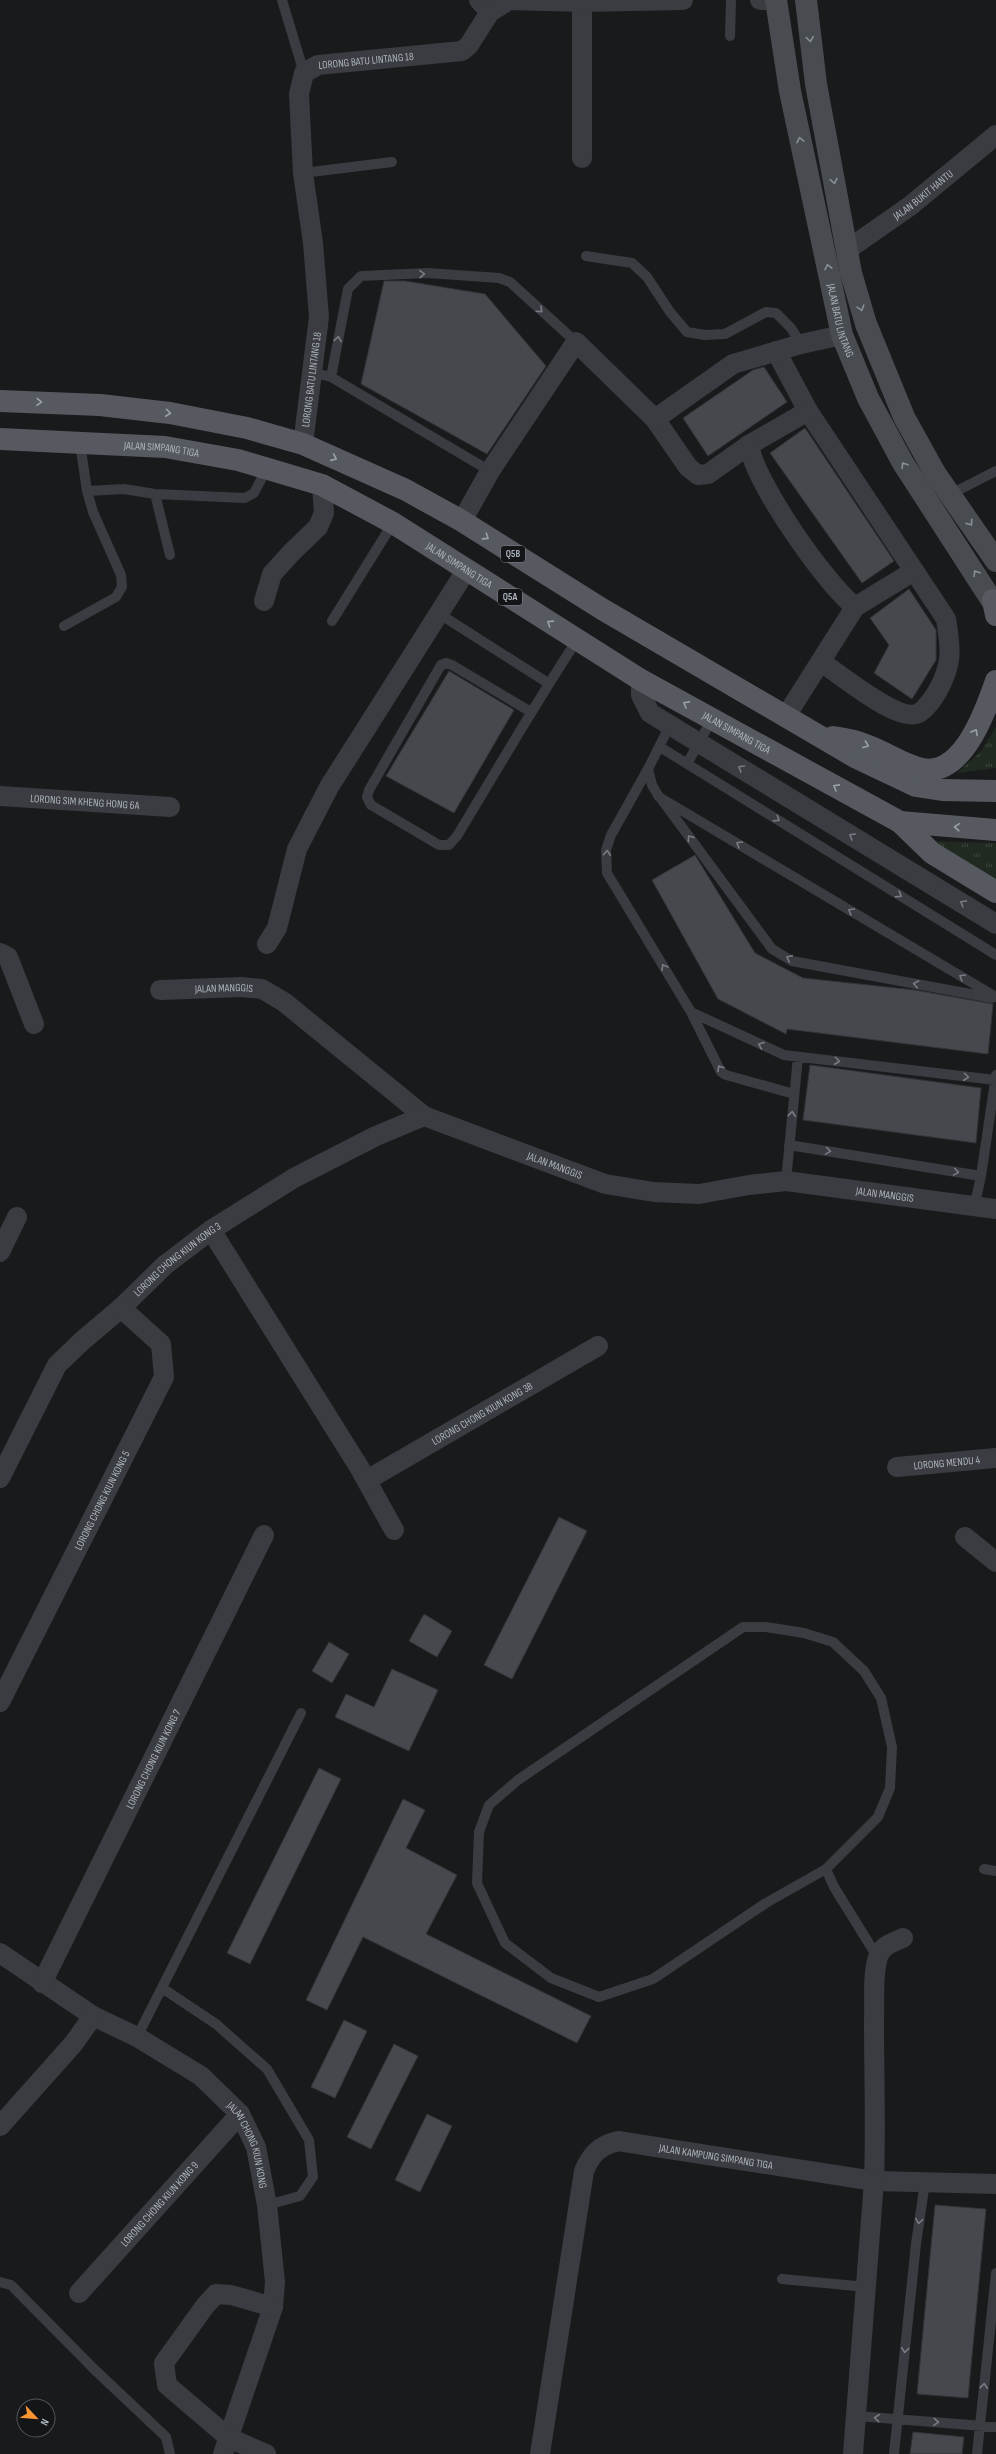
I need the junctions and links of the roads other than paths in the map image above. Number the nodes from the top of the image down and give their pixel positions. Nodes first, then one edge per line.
1 (282, 0) edge
2 (509, 0) edge
3 (665, 0) edge
4 (683, 0) edge
5 (731, 0) edge
6 (760, 0) edge
7 (776, 0) edge
8 (806, 0) edge
9 (582, 2) junction
10 (484, 6) edge
11 (730, 36) dead end
12 (304, 73) junction
13 (994, 140) edge
14 (582, 158) dead end
15 (392, 162) dead end
16 (303, 173) junction
17 (847, 250) junction
18 (586, 256) dead end
19 (842, 335) junction
20 (576, 342) junction
21 (801, 344) junction
22 (776, 351) junction
23 (311, 372) junction
24 (331, 377) junction
25 (0, 401) edge
26 (808, 411) junction
27 (655, 419) junction
28 (0, 439) edge
29 (80, 443) junction
30 (303, 444) junction
31 (749, 444) junction
32 (266, 470) junction
33 (490, 471) junction
34 (996, 471) edge
35 (322, 485) junction
36 (87, 491) junction
37 (155, 494) junction
38 (951, 494) junction
39 (462, 521) junction
40 (393, 523) junction
41 (170, 556) dead end
42 (996, 561) edge
43 (466, 569) junction
44 (914, 571) junction
45 (264, 601) dead end
46 (855, 607) junction
47 (995, 607) edge
48 (438, 613) junction
49 (332, 621) dead end
50 (64, 626) dead end
51 (577, 640) junction
52 (821, 662) junction
53 (641, 680) junction
54 (996, 681) edge
55 (548, 683) junction
56 (531, 712) junction
57 (786, 716) junction
58 (712, 719) junction
59 (670, 725) junction
60 (815, 732) junction
61 (699, 742) junction
62 (660, 747) junction
63 (687, 764) junction
64 (648, 769) junction
65 (996, 791) edge
66 (0, 796) edge
67 (659, 797) junction
68 (170, 807) dead end
69 (900, 822) junction
70 (996, 830) edge
71 (996, 892) edge
72 (996, 924) edge
73 (267, 944) dead end
74 (0, 953) edge
75 (996, 955) edge
76 (160, 990) dead end
77 (996, 998) edge
78 (691, 1012) junction
79 (34, 1024) dead end
80 (798, 1057) junction
81 (995, 1077) edge
82 (794, 1094) junction
83 (424, 1116) junction
84 (789, 1145) junction
85 (981, 1176) junction
86 (786, 1181) junction
87 (974, 1208) junction
88 (996, 1209) edge
89 (17, 1217) dead end
90 (211, 1230) junction
91 (0, 1252) edge
92 (121, 1308) junction
93 (598, 1346) dead end
94 (996, 1458) edge
95 (897, 1467) dead end
96 (0, 1478) edge
97 (367, 1480) junction
98 (394, 1530) dead end
99 (264, 1535) dead end
100 (965, 1537) dead end
101 (996, 1562) edge
102 (0, 1702) edge
103 (301, 1714) dead end
104 (826, 1869) junction
105 (984, 1869) dead end
106 (996, 1871) edge
107 (903, 1938) dead end
108 (0, 1953) edge
109 (878, 1958) junction
110 (42, 1983) junction
111 (162, 1988) junction
112 (93, 2016) junction
113 (137, 2037) junction
114 (240, 2114) junction
115 (0, 2126) edge
116 (874, 2181) junction
117 (925, 2182) junction
118 (996, 2184) edge
119 (267, 2205) junction
120 (996, 2273) edge
121 (782, 2279) dead end
122 (0, 2282) edge
123 (867, 2287) junction
124 (79, 2293) dead end
125 (273, 2306) junction
126 (857, 2416) junction
127 (897, 2420) junction
128 (980, 2425) junction
129 (996, 2427) edge
130 (226, 2446) edge
131 (170, 2454) edge
132 (266, 2454) edge
133 (540, 2454) edge
134 (852, 2454) edge
135 (894, 2454) edge
136 (977, 2454) edge

1 - 12 lane
2 - 9 street, LORONG BATU LINTANG 18
2 - 10 street, LORONG BATU LINTANG 18
3 - 4 street, LORONG BATU LINTANG 18
3 - 9 street, LORONG BATU LINTANG 18
5 - 11 lane
6 - 7 street
19 -> 7 main road, JALAN BATU LINTANG
8 -> 17 main road, JALAN BATU LINTANG
9 - 14 street
10 - 12 street, LORONG BATU LINTANG 18
12 - 16 street, LORONG BATU LINTANG 18
13 - 17 street, JALAN BUKIT HANTU
15 - 16 lane
16 - 23 street, LORONG BATU LINTANG 18
17 -> 38 main road, JALAN BATU LINTANG
18 - 21 lane
19 - 21 street
47 -> 19 main road, JALAN BATU LINTANG
24 -> 20 lane
20 - 27 street
20 - 33 street
21 - 22 street
22 - 26 street
22 - 27 street
23 - 24 lane
23 - 30 street, LORONG BATU LINTANG 18
24 - 33 lane
25 -> 30 main road, Q5B
26 - 31 street
26 - 44 street
27 - 31 street
28 - 29 main road, JALAN SIMPANG TIGA / Q5A
29 - 32 main road, JALAN SIMPANG TIGA / Q5A
29 - 36 lane
30 -> 39 main road, Q5B
31 - 46 street
32 - 35 main road, JALAN SIMPANG TIGA / Q5A
32 - 37 lane
33 - 39 street
34 - 38 lane
35 - 40 main road, JALAN SIMPANG TIGA / Q5A
35 - 45 street
36 - 37 lane
36 - 50 lane
37 - 41 lane
38 -> 42 main road, JALAN BATU LINTANG
39 -> 57 main road, Q5B
40 - 43 main road, JALAN SIMPANG TIGA / Q5A
40 - 49 lane
43 - 48 street
51 -> 43 main road, JALAN SIMPANG TIGA / Q5A
44 - 46 street
44 - 52 street
46 - 52 street
48 - 55 lane
48 - 73 street
51 - 53 main road, JALAN SIMPANG TIGA / Q5A
51 - 55 lane
52 - 57 street
58 -> 53 main road, JALAN SIMPANG TIGA / Q5A
53 - 59 street
60 -> 54 main road
55 - 56 lane
56 - 56 lane
57 - 60 main road, Q5B
58 - 61 lane
69 -> 58 main road, JALAN SIMPANG TIGA / Q5A
59 - 61 street
59 - 62 lane
60 - 65 main road, Q5B
61 - 63 lane
72 -> 61 street
62 - 63 lane
62 - 64 lane
63 -> 75 lane
64 - 67 lane
78 -> 64 lane
66 - 68 street, LORONG SIM KHENG HONG 6A
77 -> 67 lane
77 -> 67 lane
70 -> 69 main road, JALAN SIMPANG TIGA / Q5A
69 - 71 main road
74 - 79 street
76 - 83 street, JALAN MANGGIS
80 -> 78 lane
82 -> 78 lane
80 -> 81 lane
80 - 82 lane
81 - 85 lane
84 -> 82 lane
83 - 86 street, JALAN MANGGIS
83 - 90 street, LORONG CHONG KIUN KONG 3
84 -> 85 lane
84 - 86 lane
85 - 87 lane
86 - 87 street, JALAN MANGGIS
87 - 88 street, JALAN MANGGIS
89 - 91 street
90 - 92 street, LORONG CHONG KIUN KONG 3
90 - 97 street
92 - 96 street, LORONG CHONG KIUN KONG 3
92 - 102 street, LORONG CHONG KIUN KONG 5
93 - 97 street, LORONG CHONG KIUN KONG 3B
94 - 95 street, LORONG MENDU 4
97 - 98 street
99 - 110 street, LORONG CHONG KIUN KONG 7
100 - 101 street
103 - 111 lane
104 - 104 lane
104 - 109 lane
105 - 106 lane
107 - 109 street
108 - 110 street, JALAN CHONG KIUN KONG
109 - 116 street
110 - 112 street, JALAN CHONG KIUN KONG
111 - 113 lane
111 - 119 lane
112 - 113 street, JALAN CHONG KIUN KONG
112 - 115 street
113 - 114 street, JALAN CHONG KIUN KONG
114 - 119 street, JALAN CHONG KIUN KONG
114 - 124 street, LORONG CHONG KIUN KONG 9
116 - 117 street, JALAN KAMPUNG SIMPANG TIGA
116 - 123 street
116 - 133 street, JALAN KAMPUNG SIMPANG TIGA
117 - 118 street, JALAN KAMPUNG SIMPANG TIGA
117 -> 127 lane
119 - 125 street, JALAN CHONG KIUN KONG
128 -> 120 lane
121 - 123 lane
122 - 131 lane
123 - 126 street
125 - 130 street, JALAN CHONG KIUN KONG
125 - 130 street
127 -> 126 lane
126 - 134 street
127 -> 128 lane
127 - 135 lane
128 - 129 lane
128 - 136 lane
130 - 132 street

